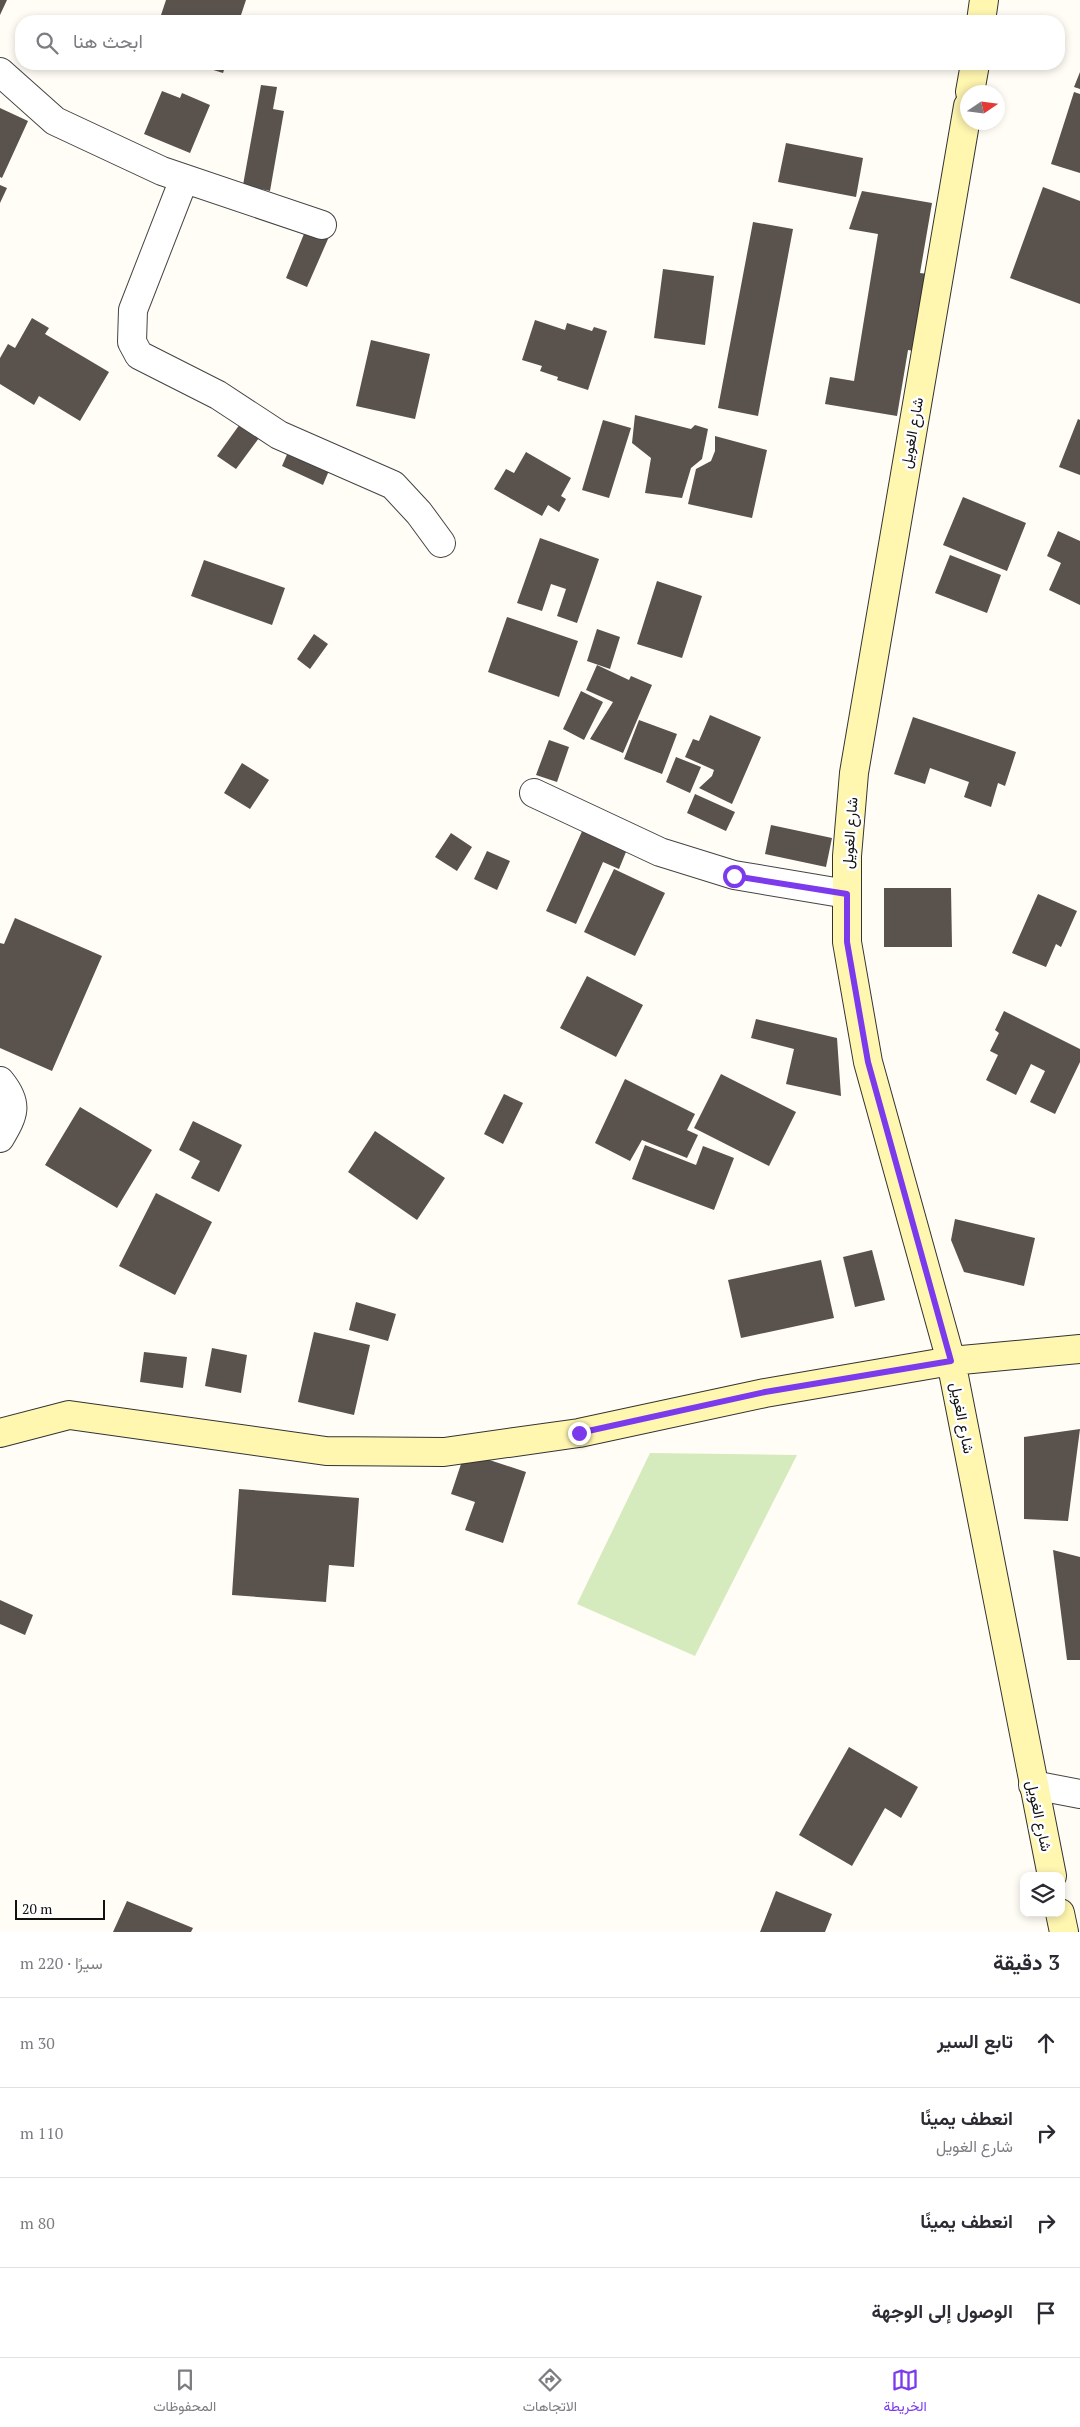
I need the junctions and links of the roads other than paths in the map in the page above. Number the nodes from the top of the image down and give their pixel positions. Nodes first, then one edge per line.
1 (984, 0) edge
2 (982, 15) edge
3 (974, 70) edge
4 (0, 72) edge
5 (971, 85) edge
6 (964, 130) edge
7 (184, 179) junction
8 (322, 225) dead end
9 (441, 543) dead end
10 (534, 793) dead end
11 (847, 894) junction
12 (0, 1081) edge
13 (0, 1138) edge
14 (1080, 1349) edge
15 (951, 1361) junction
16 (0, 1433) edge
17 (1033, 1785) junction
18 (1080, 1794) edge
19 (1051, 1872) edge
20 (1061, 1917) edge
21 (1064, 1932) edge

1 - 2 street
3 - 5 street
4 - 7 street
6 - 11 street, شارع الغويل
7 - 8 street
7 - 9 street
10 - 11 street
11 - 15 street, شارع الغويل
12 - 13 street
14 - 15 street
15 - 16 street
15 - 17 street, شارع الغويل
17 - 18 street
17 - 19 street, شارع الغويل
20 - 21 street

